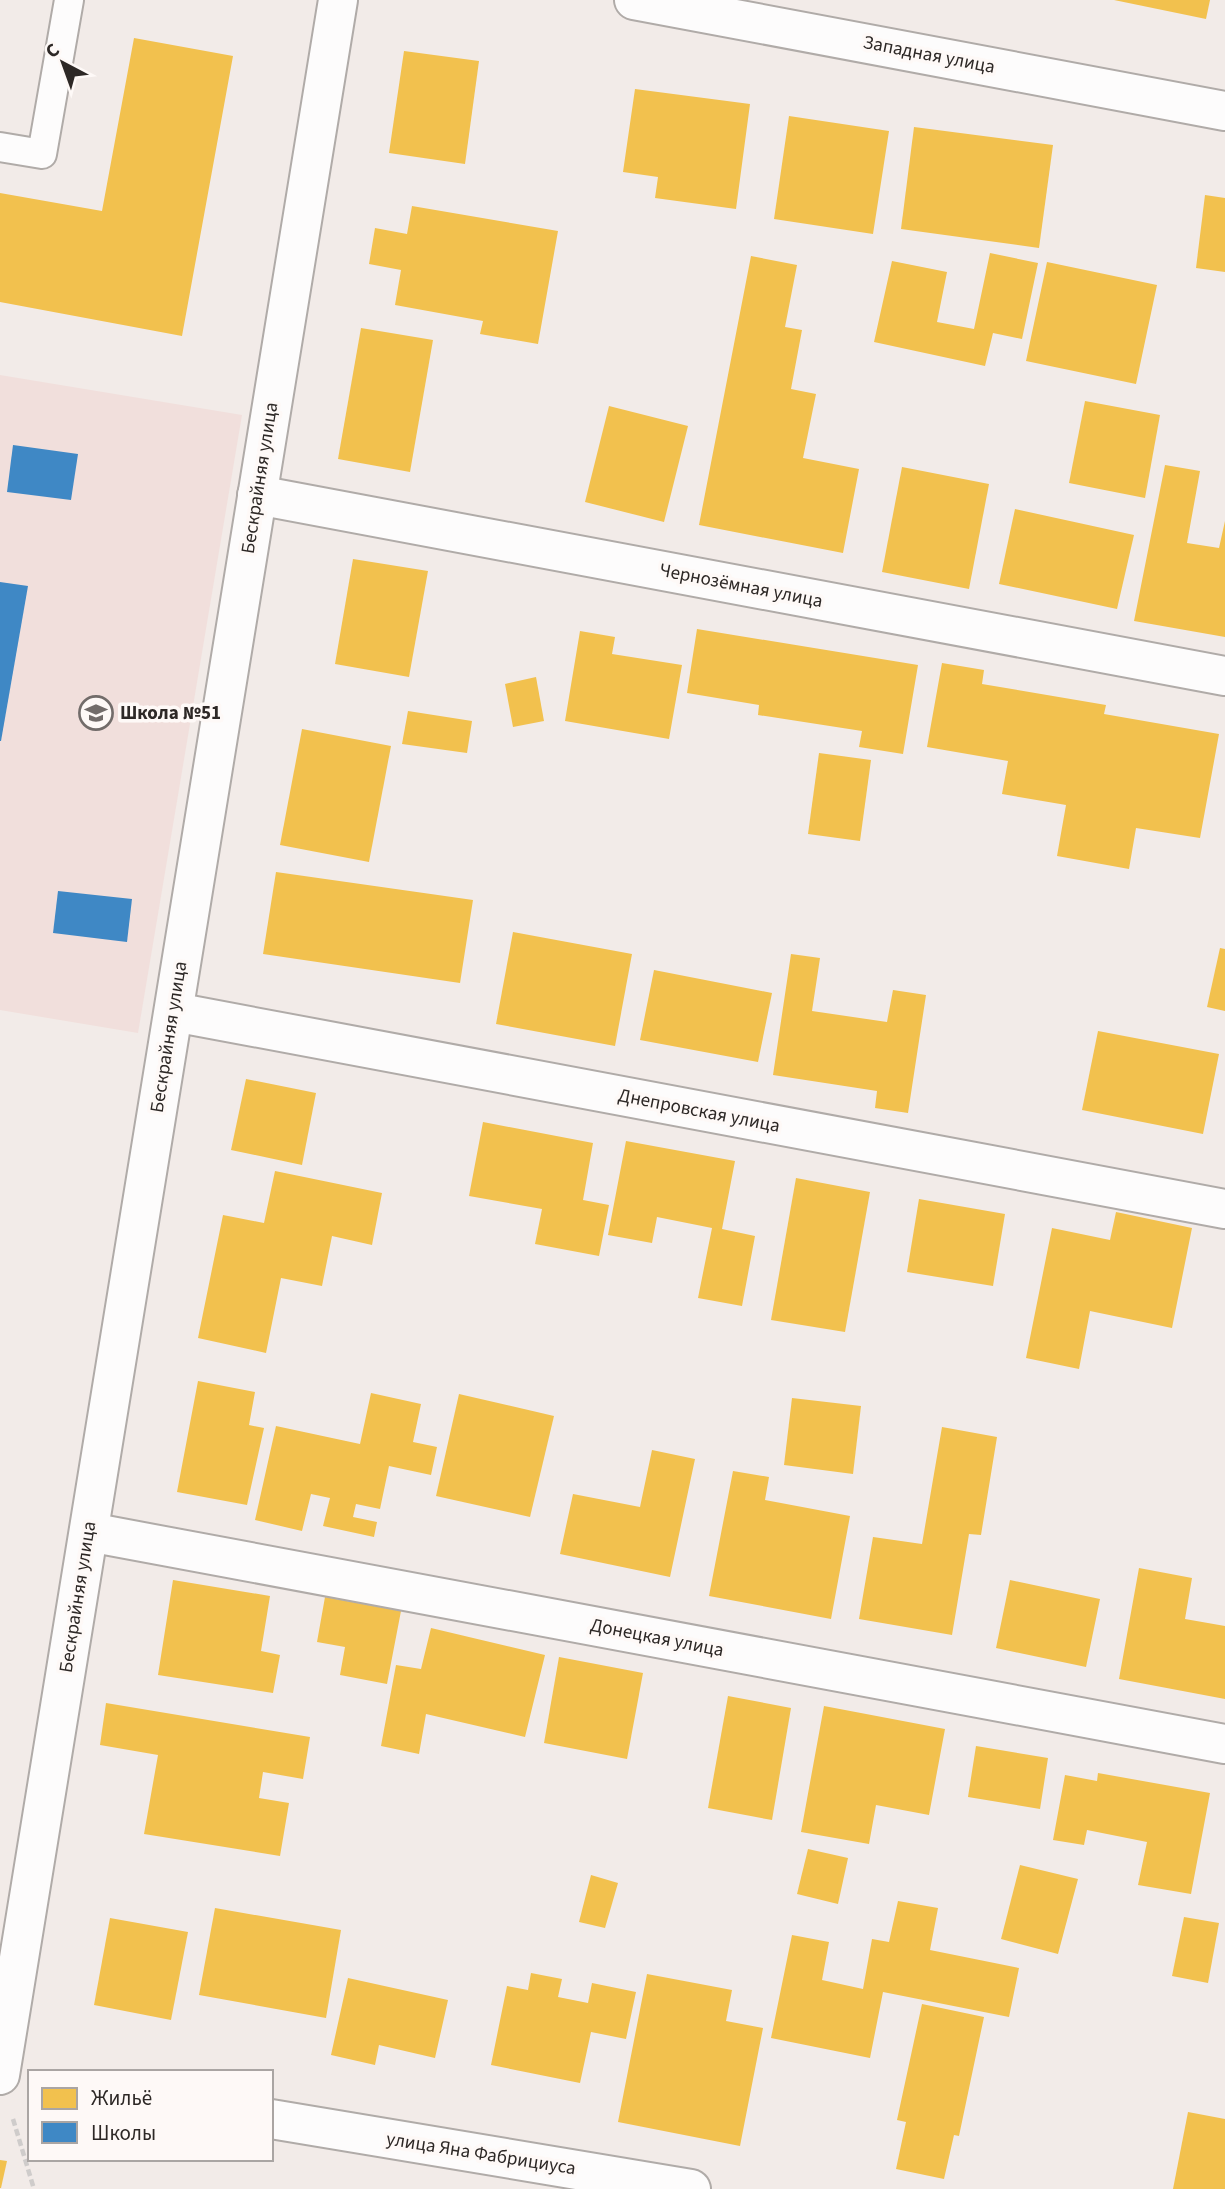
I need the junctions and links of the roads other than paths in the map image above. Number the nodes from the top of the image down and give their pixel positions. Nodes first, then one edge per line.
1 (69, 0) edge
2 (338, 0) edge
3 (634, 0) edge
4 (1225, 111) edge
5 (0, 146) edge
6 (257, 495) junction
7 (1225, 677) edge
8 (174, 1012) junction
9 (1225, 1209) edge
10 (89, 1532) junction
11 (1225, 1744) edge
12 (0, 2075) edge
13 (28, 2080) edge
14 (273, 2119) edge
15 (691, 2189) edge

1 - 5 lane
2 - 6 street, Бескрайняя улица
3 - 4 street, Западная улица
6 - 7 street, Чернозёмная улица
6 - 8 street, Бескрайняя улица
8 - 9 street, Днепровская улица
8 - 10 street, Бескрайняя улица
10 - 11 street, Донецкая улица
10 - 12 street, Бескрайняя улица
12 - 13 street
14 - 15 street, улица Яна Фабрициуса

